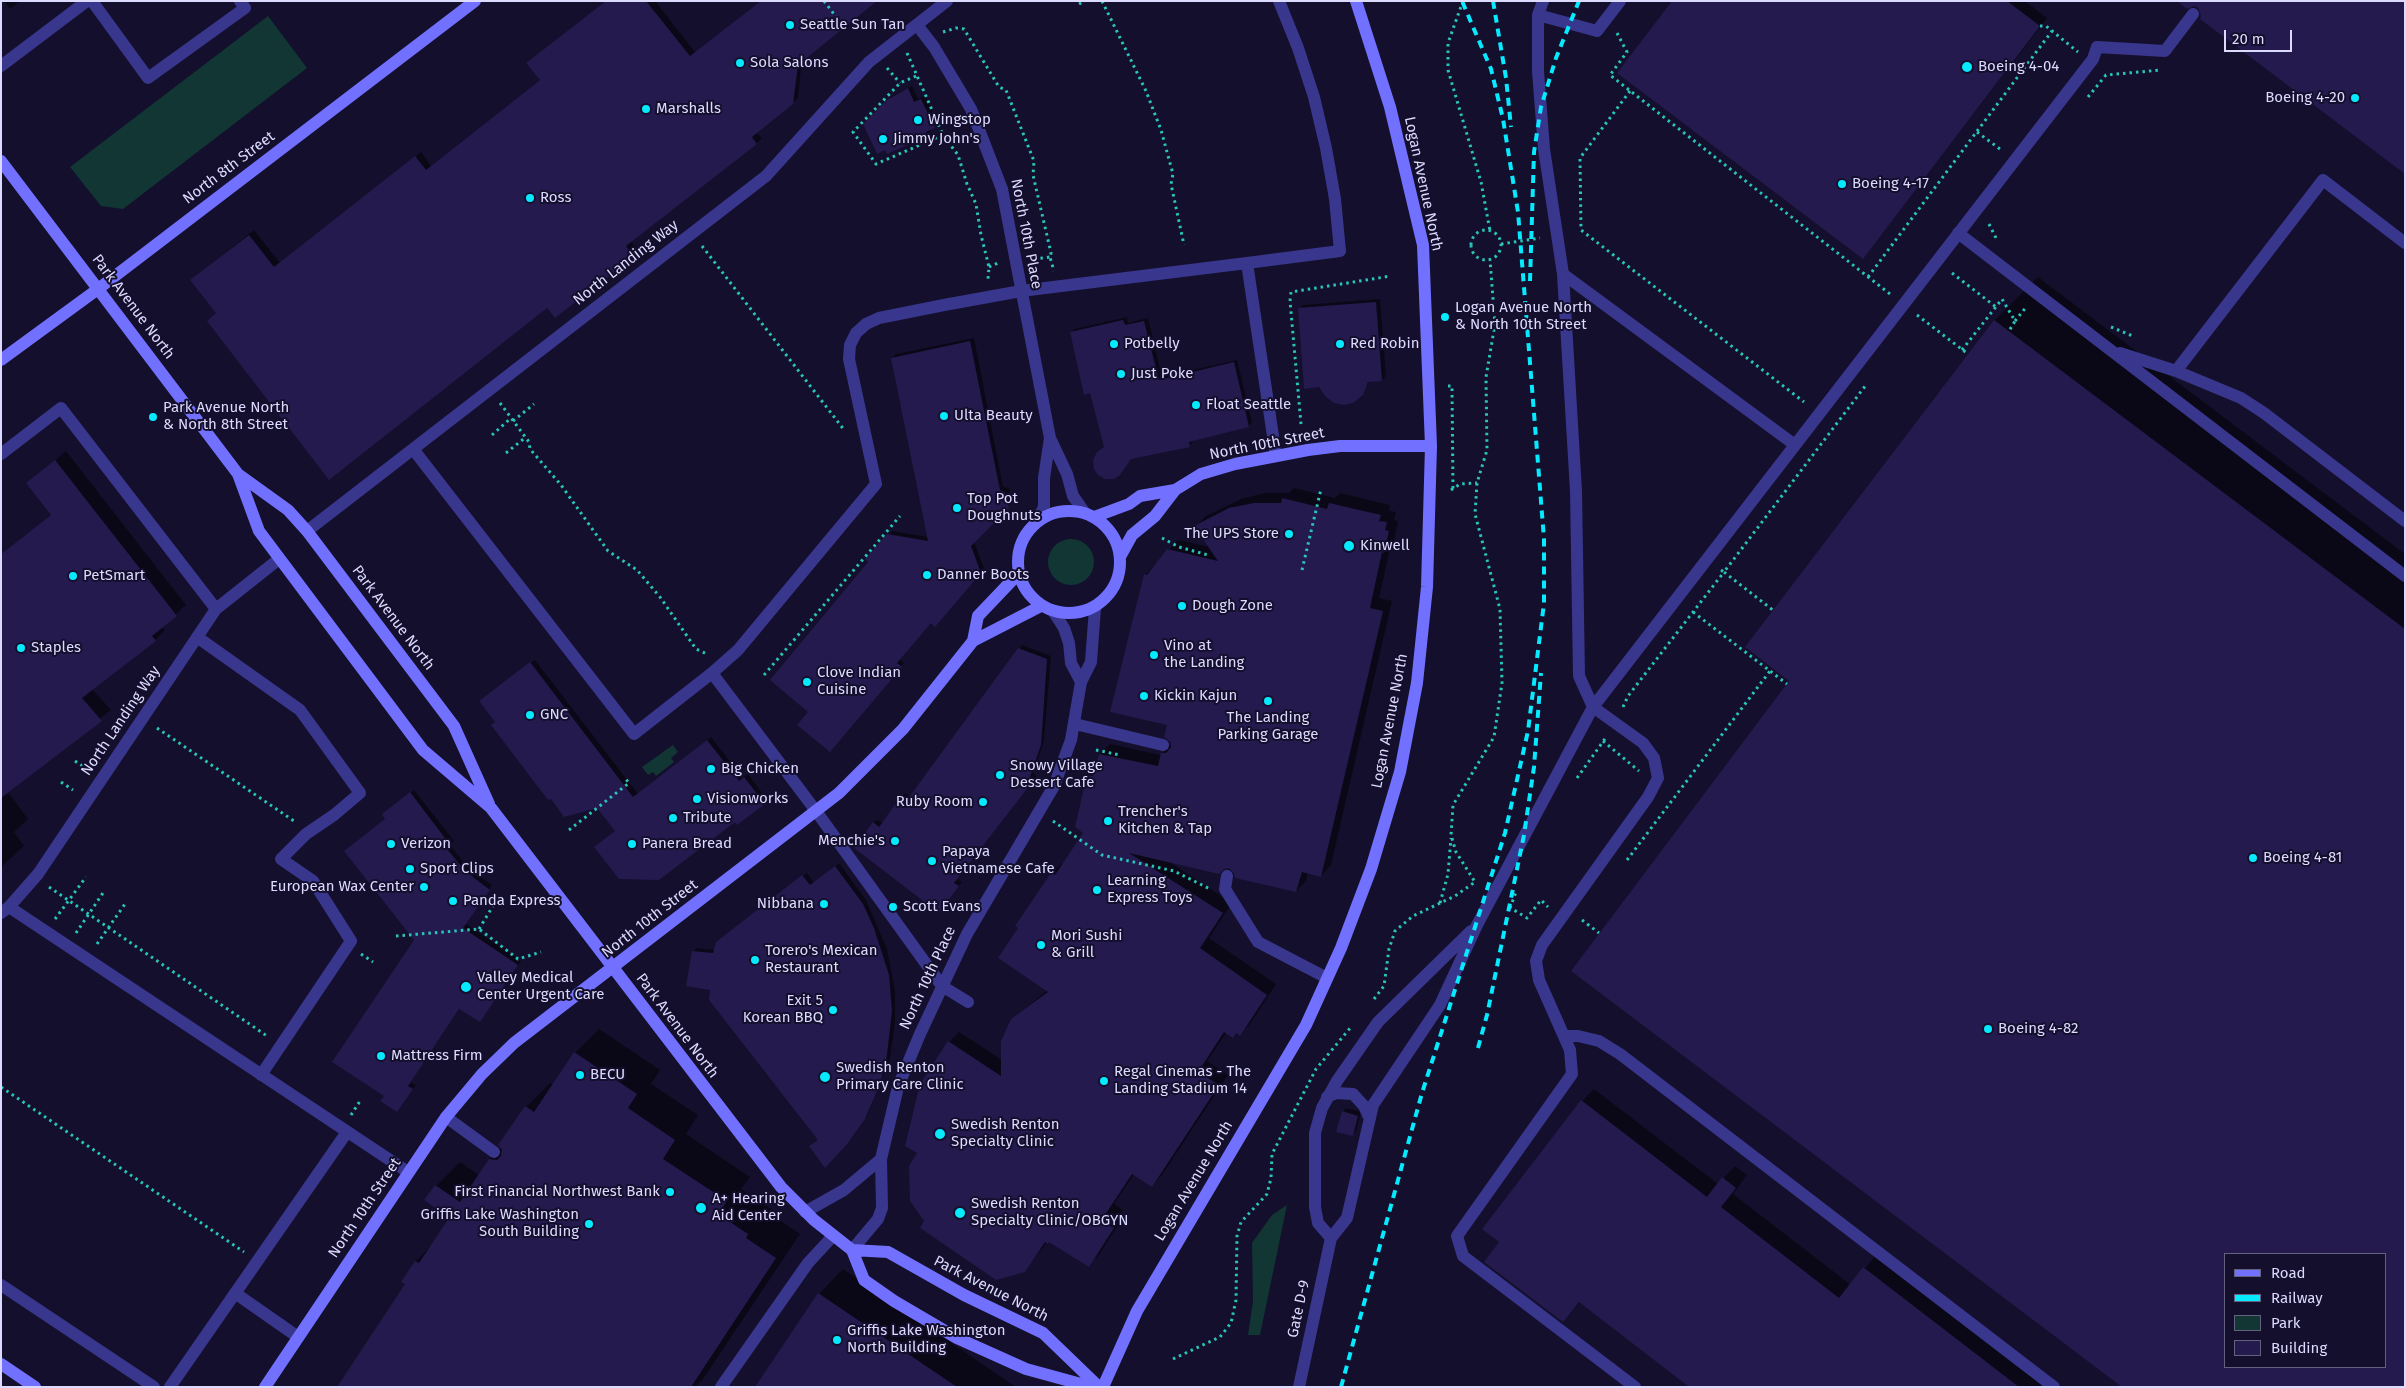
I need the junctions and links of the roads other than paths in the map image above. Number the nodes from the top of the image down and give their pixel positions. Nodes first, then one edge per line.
1 (87, 1) edge
2 (92, 1) edge
3 (240, 1) edge
4 (475, 1) edge
5 (947, 1) edge
6 (1279, 1) edge
7 (1356, 1) edge
8 (1543, 1) edge
9 (1620, 1) edge
10 (2193, 14) dead end
11 (1538, 15) junction
12 (917, 25) junction
13 (1, 66) edge
14 (1, 161) edge
15 (1958, 234) junction
16 (2405, 243) edge
17 (1247, 262) junction
18 (1563, 274) junction
19 (98, 289) junction
20 (1021, 291) junction
21 (2110, 350) junction
22 (1, 360) edge
23 (2176, 371) junction
24 (1050, 438) junction
25 (1795, 445) junction
26 (1431, 446) junction
27 (413, 449) junction
28 (1, 454) edge
29 (1276, 456) junction
30 (238, 474) junction
31 (1175, 490) junction
32 (1089, 515) junction
33 (2405, 521) edge
34 (1035, 524) junction
35 (307, 531) junction
36 (1121, 555) junction
37 (279, 559) junction
38 (1019, 573) junction
39 (2405, 576) edge
40 (1041, 606) junction
41 (1095, 608) junction
42 (216, 609) junction
43 (1053, 611) junction
44 (197, 638) junction
45 (973, 641) junction
46 (712, 673) junction
47 (1081, 682) junction
48 (1593, 707) junction
49 (1074, 724) junction
50 (1162, 745) dead end
51 (491, 808) junction
52 (816, 811) junction
53 (1226, 882) road end
54 (5, 910) edge
55 (1477, 925) junction
56 (613, 968) junction
57 (1326, 978) junction
58 (942, 986) junction
59 (968, 1002) dead end
60 (1564, 1036) junction
61 (261, 1075) junction
62 (1328, 1097) junction
63 (446, 1117) junction
64 (1369, 1117) junction
65 (347, 1132) junction
66 (494, 1152) dead end
67 (882, 1159) junction
68 (408, 1172) junction
69 (804, 1212) junction
70 (832, 1236) junction
71 (1331, 1238) junction
72 (852, 1250) junction
73 (1, 1285) edge
74 (236, 1293) junction
75 (298, 1337) junction
76 (1, 1364) edge
77 (35, 1387) edge
78 (154, 1387) edge
79 (170, 1387) edge
80 (265, 1387) edge
81 (721, 1387) edge
82 (1092, 1387) edge
83 (1101, 1387) edge
84 (1299, 1387) edge
85 (1635, 1387) edge
86 (2054, 1387) edge

1 - 13 street
2 - 3 street
4 - 19 street, North 8th Street
5 - 12 street, North Landing Way
6 - 17 street
7 - 26 street, Logan Avenue North
8 - 11 street
9 - 11 street
10 - 15 street
11 - 18 street
12 - 20 street, North 10th Place
12 - 27 street, North Landing Way
14 - 19 street, Park Avenue North
15 - 21 street
15 - 25 street
16 - 23 street
17 - 20 street
17 - 29 street
18 - 25 street
18 - 48 street
19 - 22 street, North 8th Street
19 - 30 street, Park Avenue North
20 - 24 street, North 10th Place
20 - 46 street
21 - 23 street
21 - 39 street
23 - 33 street
24 - 32 street, North 10th Place
24 - 34 street, North 10th Place
25 - 48 street
26 - 29 street, North 10th Street
26 - 57 street, Logan Avenue North
27 - 35 street, North Landing Way
27 - 46 street
28 - 42 street
29 - 31 street, North 10th Street
30 - 35 street, Park Avenue North
30 - 37 street, Park Avenue North
31 - 32 street, North 10th Street
31 - 36 street, North 10th Street
32 - 34 street
32 - 36 street
34 - 38 street
35 - 51 street, Park Avenue North
36 - 41 street
37 - 42 street, North Landing Way
37 - 51 street, Park Avenue North
38 - 40 street
38 - 45 street, North 10th Street
40 - 43 street
40 - 45 street, North 10th Street
41 - 43 street
41 - 47 street, North 10th Place
42 - 44 street, North Landing Way
43 - 47 street
44 - 54 street, North Landing Way
44 - 61 street
45 - 52 street, North 10th Street
46 - 52 street
47 - 49 street, North 10th Place
48 - 55 street
48 - 60 street
49 - 50 street
49 - 58 street, North 10th Place
51 - 56 street, Park Avenue North
52 - 56 street, North 10th Street
52 - 58 street
53 - 57 street
54 - 61 street
55 - 62 street
55 - 64 street
56 - 63 street, North 10th Street
56 - 69 street, Park Avenue North
57 - 83 street, Logan Avenue North
58 - 59 street
58 - 67 street, North 10th Place
60 - 85 street
60 - 86 street
61 - 65 street
62 - 64 street
62 - 71 street
63 - 66 street
63 - 68 street, North 10th Street
64 - 71 street
65 - 68 street
65 - 74 street
67 - 69 street
67 - 72 street, North 10th Place
68 - 75 street, North 10th Street
69 - 70 street, Park Avenue North
70 - 72 street, Park Avenue North
70 - 81 street
71 - 84 street, Gate D-9
72 - 82 street
72 - 83 street, Park Avenue North
73 - 78 street
74 - 75 street
74 - 79 street
75 - 80 street, North 10th Street
76 - 77 street

